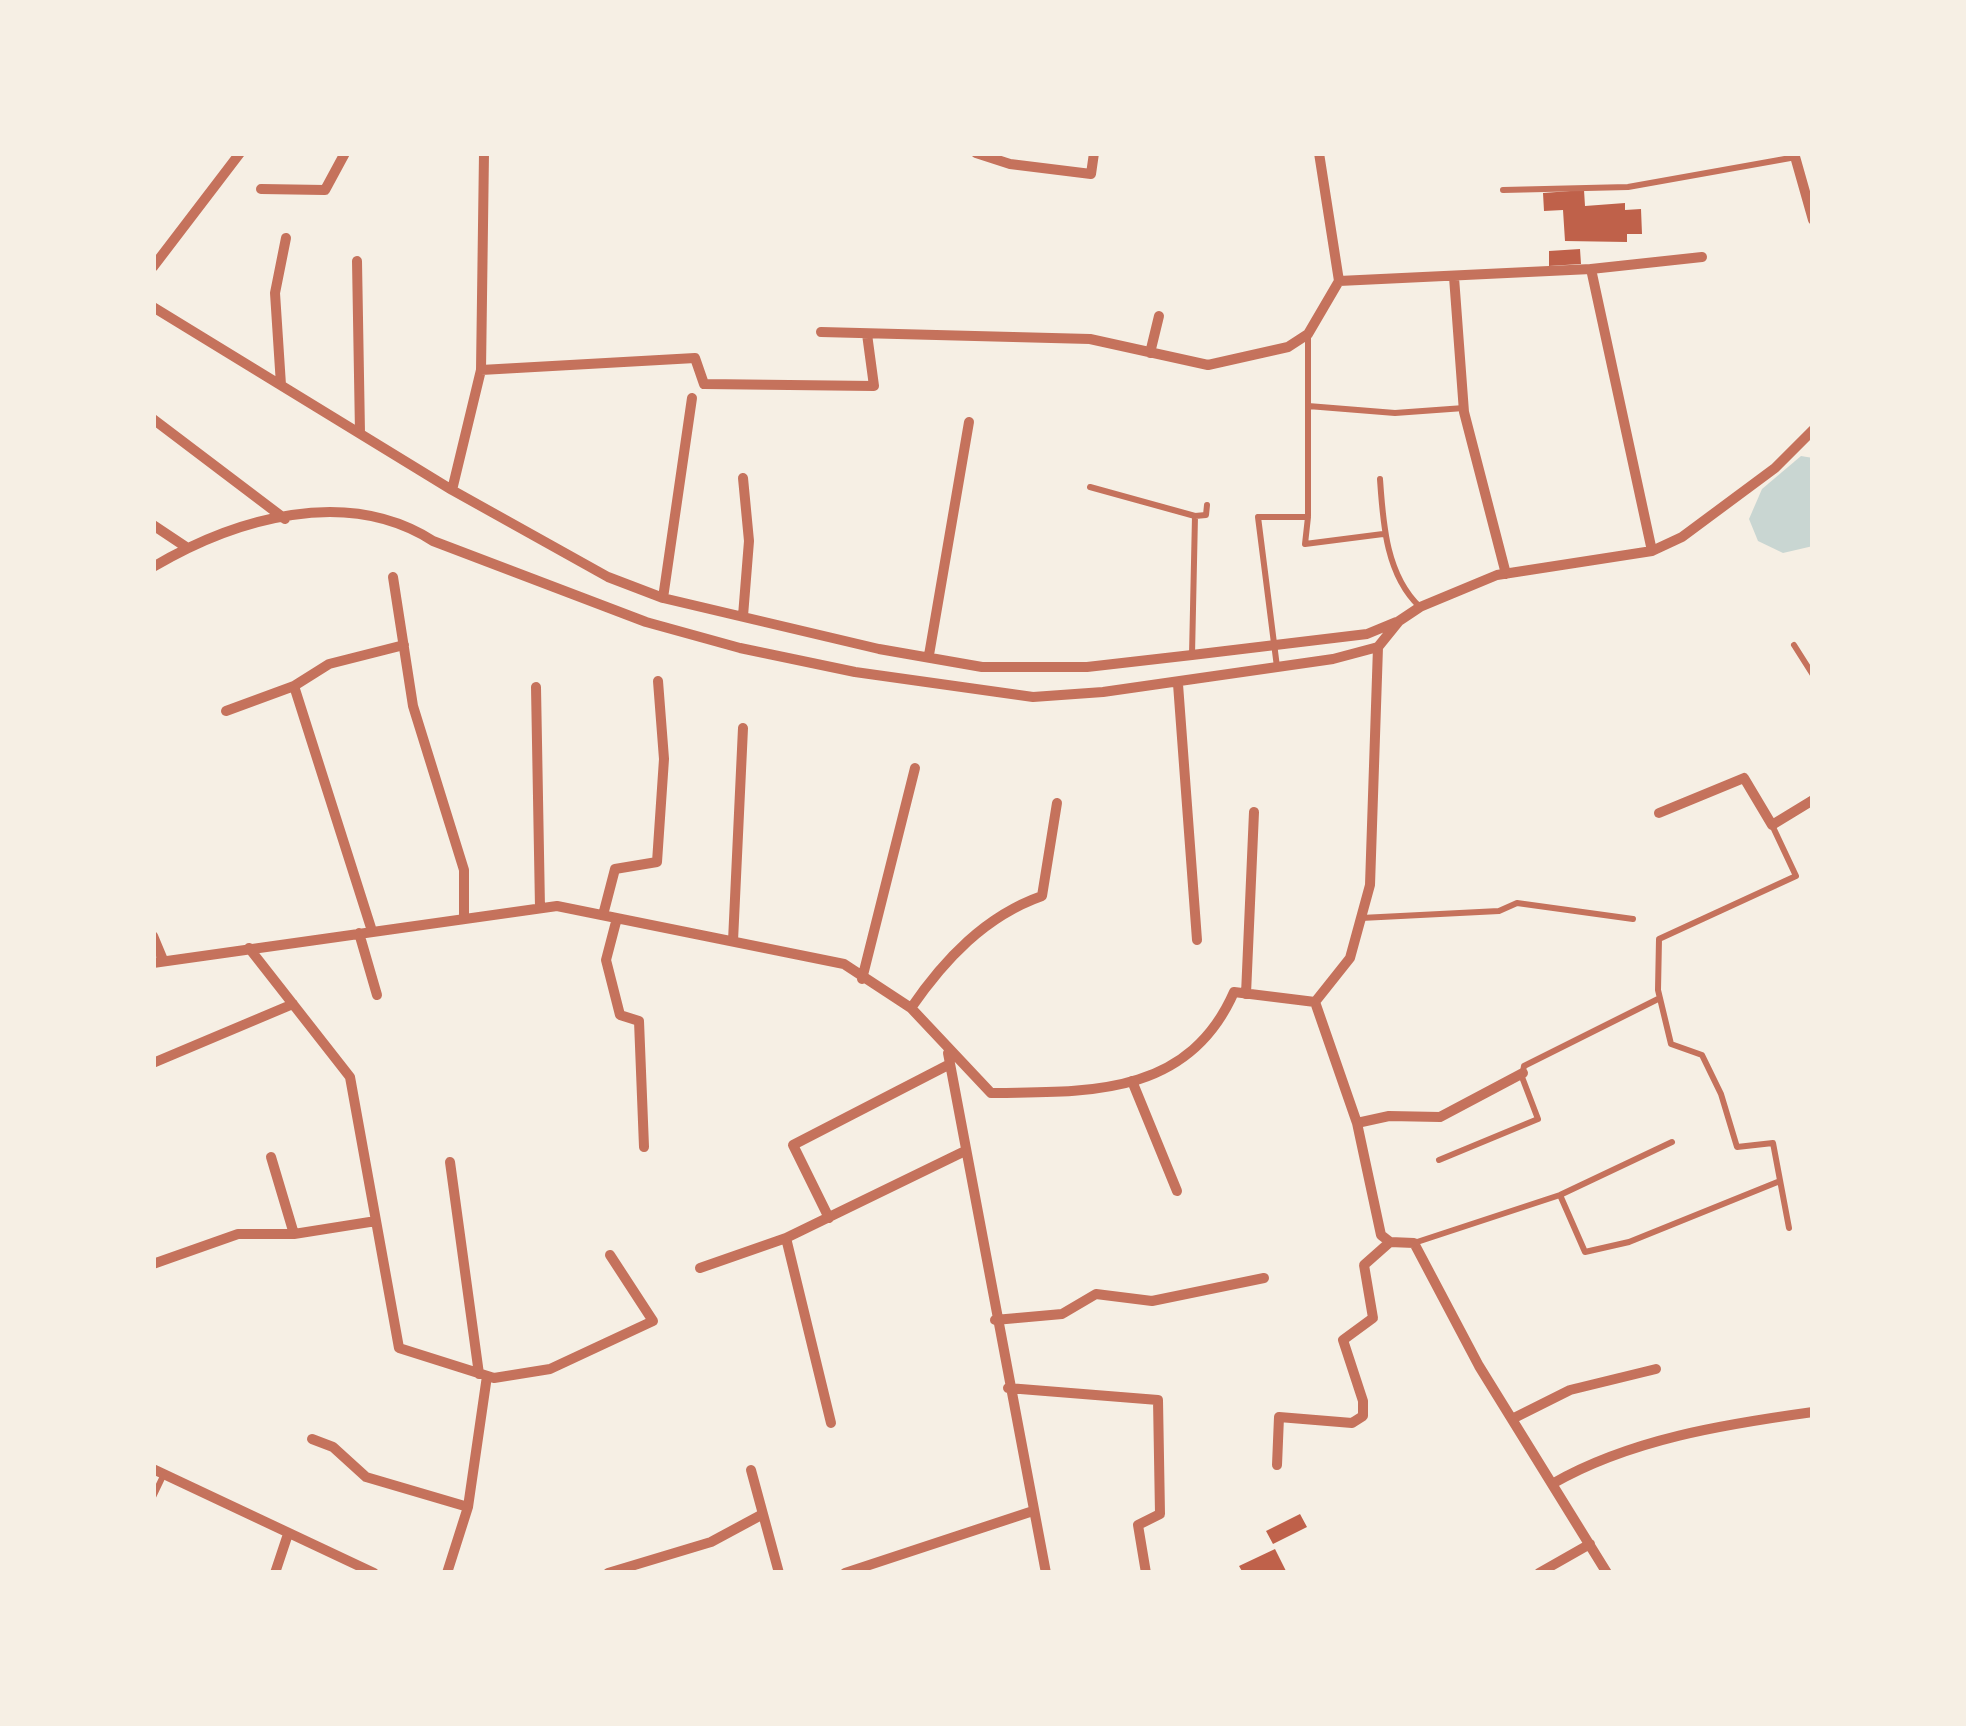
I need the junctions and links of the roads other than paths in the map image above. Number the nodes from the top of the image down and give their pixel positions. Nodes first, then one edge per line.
1 (240, 153) edge
2 (344, 153) edge
3 (484, 153) edge
4 (976, 153) edge
5 (1094, 153) edge
6 (1319, 153) edge
7 (1795, 155) edge
8 (261, 189) dead end
9 (1503, 190) dead end
10 (1813, 220) edge
11 (286, 238) dead end
12 (1702, 256) dead end
13 (357, 261) dead end
14 (153, 267) edge
15 (1591, 269) junction
16 (1454, 277) junction
17 (1339, 281) junction
18 (153, 307) edge
19 (1159, 316) dead end
20 (821, 332) dead end
21 (867, 334) junction
22 (1309, 334) junction
23 (1150, 352) junction
24 (481, 370) junction
25 (281, 385) junction
26 (692, 398) dead end
27 (1308, 406) junction
28 (1463, 408) junction
29 (153, 419) edge
30 (969, 422) dead end
31 (360, 434) junction
32 (1812, 436) edge
33 (743, 478) dead end
34 (1380, 479) dead end
35 (1090, 487) dead end
36 (452, 490) junction
37 (1207, 506) dead end
38 (1195, 516) junction
39 (1308, 517) junction
40 (284, 519) junction
41 (153, 525) edge
42 (1383, 534) junction
43 (186, 548) junction
44 (1652, 550) junction
45 (153, 567) edge
46 (1506, 574) junction
47 (393, 577) dead end
48 (663, 598) junction
49 (1420, 607) junction
50 (742, 616) junction
51 (1399, 621) junction
52 (404, 645) junction
53 (1274, 645) junction
54 (1794, 645) dead end
55 (1378, 647) junction
56 (1192, 655) junction
57 (929, 656) junction
58 (1277, 667) junction
59 (1813, 675) edge
60 (658, 681) dead end
61 (1178, 684) junction
62 (294, 686) junction
63 (536, 687) dead end
64 (226, 711) dead end
65 (743, 728) dead end
66 (915, 768) dead end
67 (1813, 800) edge
68 (1057, 803) dead end
69 (1254, 812) dead end
70 (1660, 813) dead end
71 (1772, 825) junction
72 (540, 908) junction
73 (603, 915) junction
74 (617, 918) junction
75 (1361, 918) junction
76 (464, 919) junction
77 (1633, 919) dead end
78 (366, 932) junction
79 (153, 936) edge
80 (1197, 940) dead end
81 (733, 941) junction
82 (249, 948) junction
83 (158, 961) edge
84 (862, 980) junction
85 (376, 994) dead end
86 (1246, 994) junction
87 (1660, 998) junction
88 (1315, 1002) junction
89 (292, 1004) junction
90 (911, 1008) junction
91 (949, 1058) junction
92 (153, 1063) edge
93 (1523, 1072) junction
94 (1132, 1082) junction
95 (1358, 1124) junction
96 (1672, 1142) dead end
97 (644, 1147) dead end
98 (964, 1151) junction
99 (272, 1156) dead end
100 (1439, 1160) dead end
101 (450, 1162) dead end
102 (1780, 1181) junction
103 (1177, 1191) dead end
104 (1561, 1195) junction
105 (829, 1218) junction
106 (376, 1221) junction
107 (1789, 1228) dead end
108 (294, 1234) junction
109 (786, 1238) junction
110 (1390, 1242) junction
111 (1414, 1243) junction
112 (610, 1256) dead end
113 (153, 1264) edge
114 (700, 1268) dead end
115 (1264, 1278) dead end
116 (995, 1320) junction
117 (1656, 1369) dead end
118 (483, 1375) junction
119 (1009, 1388) junction
120 (1813, 1412) edge
121 (1512, 1419) junction
122 (831, 1423) dead end
123 (312, 1439) dead end
124 (1277, 1465) dead end
125 (751, 1470) dead end
126 (158, 1472) edge
127 (1552, 1484) junction
128 (153, 1497) edge
129 (468, 1507) junction
130 (1034, 1511) junction
131 (763, 1514) junction
132 (288, 1534) junction
133 (1589, 1544) junction
134 (664, 1556) junction
135 (275, 1573) edge
136 (374, 1573) edge
137 (447, 1573) edge
138 (608, 1573) edge
139 (670, 1573) edge
140 (779, 1573) edge
141 (845, 1573) edge
142 (1046, 1573) edge
143 (1146, 1573) edge
144 (1539, 1573) edge
145 (1607, 1573) edge

1 - 14 street
2 - 8 street
3 - 24 street
4 - 5 street
6 - 17 street
7 - 9 lane
7 - 10 street
11 - 25 street
12 - 15 street
13 - 31 street
15 - 16 street
15 - 44 street
16 - 17 street
16 - 28 street
17 - 22 street
18 - 25 street
19 - 23 street
20 - 21 street
21 - 23 street
21 - 24 street
22 - 23 street
22 - 27 lane
24 - 36 street
25 - 31 street
26 - 48 street
27 - 28 lane
27 - 39 lane
28 - 46 street
29 - 40 street
30 - 57 street
31 - 36 street
32 - 44 street
33 - 50 street
34 - 42 lane
35 - 38 lane
36 - 48 street
37 - 38 lane
38 - 56 lane
39 - 42 lane
39 - 53 lane
40 - 43 street
40 - 61 street
41 - 43 street
42 - 49 lane
43 - 45 street
44 - 46 street
46 - 49 street
47 - 52 street
48 - 50 street
49 - 51 street
50 - 57 street
51 - 53 street
51 - 55 street
52 - 62 street
52 - 76 street
53 - 56 street
53 - 58 lane
54 - 59 lane
55 - 58 street
55 - 75 street
56 - 57 street
58 - 61 street
60 - 73 street
61 - 80 street
62 - 64 street
62 - 78 street
63 - 72 street
65 - 81 street
66 - 84 street
67 - 71 street
68 - 90 street
69 - 86 street
70 - 71 street
71 - 87 lane
72 - 73 street
72 - 76 street
73 - 74 street
74 - 81 street
74 - 97 street
75 - 77 lane
75 - 88 street
76 - 78 street
78 - 82 street
78 - 85 street
79 - 83 street
81 - 84 street
82 - 83 street
82 - 89 street
84 - 90 street
86 - 88 street
86 - 94 street
87 - 93 lane
87 - 102 lane
88 - 95 street
89 - 92 street
89 - 106 street
90 - 91 street
91 - 94 street
91 - 98 street
91 - 105 street
93 - 95 street
93 - 100 lane
94 - 103 street
95 - 110 street
96 - 104 lane
98 - 105 street
98 - 116 street
99 - 108 street
101 - 118 street
102 - 104 lane
102 - 107 lane
104 - 111 lane
105 - 109 street
106 - 108 street
106 - 118 street
108 - 113 street
109 - 114 street
109 - 122 street
110 - 111 street
110 - 124 street
111 - 121 street
112 - 118 street
115 - 116 street
116 - 119 street
117 - 121 street
118 - 129 street
119 - 130 street
119 - 143 street
120 - 127 street
121 - 127 street
123 - 129 street
125 - 131 street
126 - 128 lane
126 - 132 street
127 - 133 street
129 - 137 street
130 - 141 street
130 - 142 street
131 - 134 street
131 - 140 street
132 - 135 street
132 - 136 street
133 - 144 street
133 - 145 street
134 - 138 street
134 - 139 street

